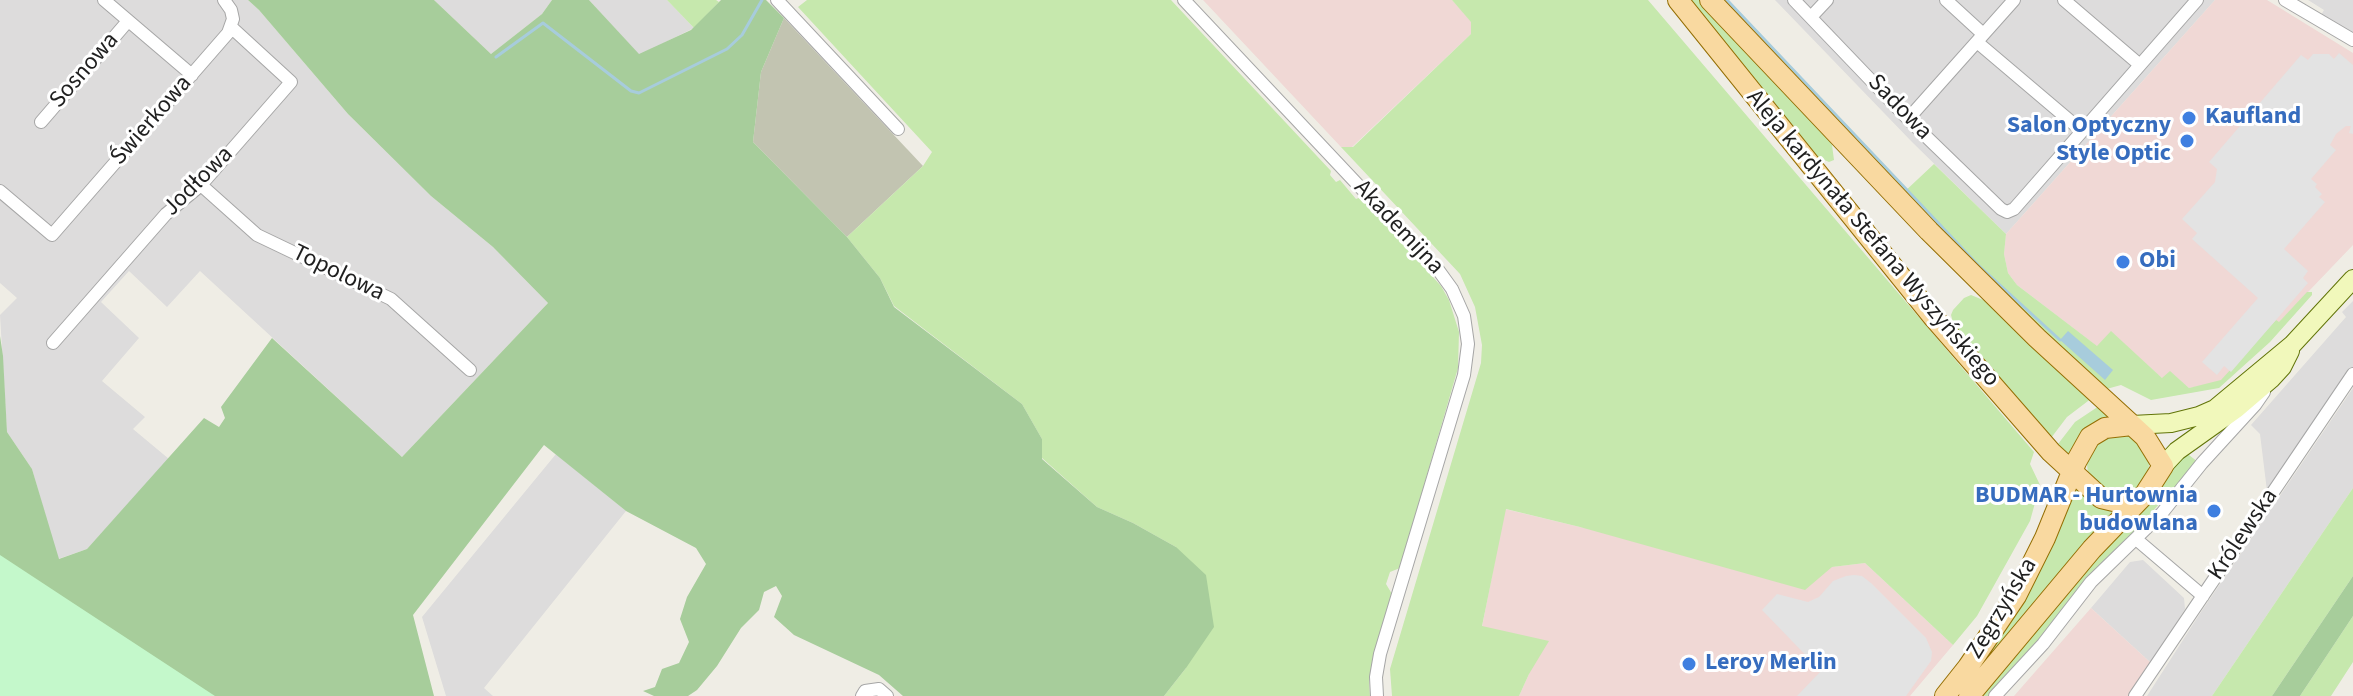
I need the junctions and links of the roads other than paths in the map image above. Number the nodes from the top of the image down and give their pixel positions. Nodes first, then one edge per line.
1 (104, 0) edge
2 (224, 0) edge
3 (777, 0) edge
4 (1184, 0) edge
5 (1678, 0) edge
6 (1710, 0) edge
7 (1794, 0) edge
8 (1827, 0) edge
9 (1946, 0) edge
10 (2014, 0) edge
11 (2064, 0) edge
12 (2197, 0) edge
13 (2285, 0) edge
14 (1811, 17) junction
15 (128, 21) junction
16 (231, 27) junction
17 (1980, 38) junction
18 (2353, 40) edge
19 (2140, 65) junction
20 (192, 75) junction
21 (1908, 119) junction
22 (41, 122) dead end
23 (898, 129) dead end
24 (2082, 131) junction
25 (201, 185) junction
26 (0, 191) edge
27 (2353, 279) edge
28 (53, 343) dead end
29 (2292, 345) junction
30 (470, 370) dead end
31 (2353, 374) edge
32 (2271, 379) junction
33 (2132, 425) junction
34 (2163, 466) junction
35 (2072, 473) junction
36 (2138, 501) junction
37 (2136, 539) junction
38 (2203, 596) junction
39 (864, 694) edge
40 (887, 696) edge
41 (1377, 696) edge
42 (1945, 696) edge
43 (1969, 696) edge
44 (1995, 696) edge
45 (2135, 696) edge

1 - 15 street, Sosnowa
2 - 16 street
3 - 23 street
4 - 41 street, Akademijna
5 - 35 main road, Aleja kardynała Stefana Wyszyńskiego
6 - 33 main road, Aleja kardynała Stefana Wyszyńskiego
7 - 14 street, Sadowa
8 - 14 street
9 - 17 street
10 - 17 street
11 - 19 street
12 - 19 street
13 - 18 street
14 - 21 street, Sadowa
15 - 20 street, Sosnowa
15 - 22 street, Sosnowa
16 - 20 street, Świerkowa
16 - 25 street, Jodłowa
17 - 21 street
17 - 24 street
19 - 24 street
20 - 26 street, Świerkowa
21 - 24 street, Sadowa
25 - 28 street, Jodłowa
25 - 30 street, Topolowa
27 - 29 main road
29 - 32 main road
29 - 33 main road
31 - 38 street, Królewska
32 - 34 main road
32 - 37 street
33 - 34 main road
33 - 35 main road
34 - 36 main road
35 - 36 main road
35 - 42 main road, Zegrzyńska
36 - 43 main road, Zegrzyńska
37 - 38 street
37 - 44 street
38 - 45 street, Królewska
39 - 40 street

